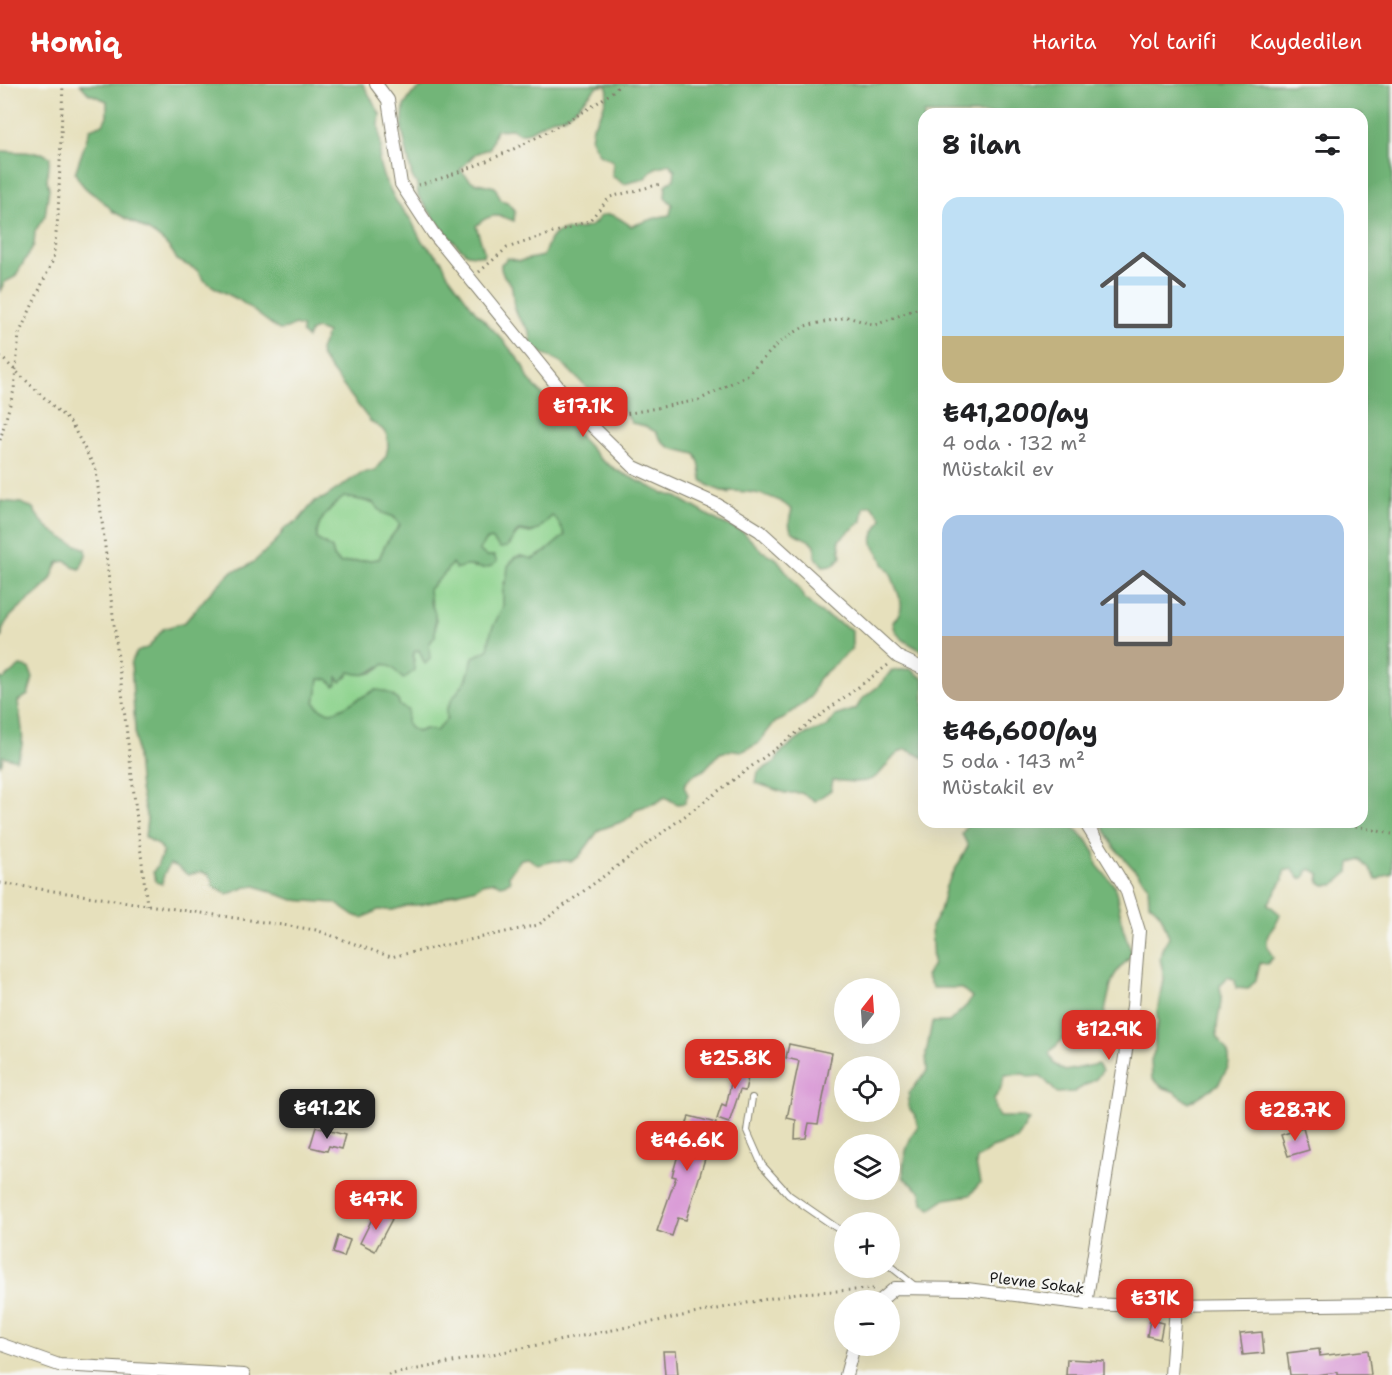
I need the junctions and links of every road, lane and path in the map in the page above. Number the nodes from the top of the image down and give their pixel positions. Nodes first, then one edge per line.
1 (63, 84) edge
2 (376, 84) edge
3 (621, 84) edge
4 (662, 184) dead end
5 (404, 189) junction
6 (470, 279) junction
7 (918, 308) edge
8 (0, 356) edge
9 (16, 370) junction
10 (588, 422) junction
11 (0, 440) edge
12 (898, 657) junction
13 (918, 666) edge
14 (1089, 828) edge
15 (1365, 828) edge
16 (1392, 834) edge
17 (0, 883) edge
18 (147, 905) junction
19 (752, 1098) dead end
20 (834, 1226) edge
21 (900, 1274) edge
22 (895, 1288) junction
23 (918, 1288) junction
24 (893, 1290) edge
25 (1086, 1304) junction
26 (1392, 1305) edge
27 (1176, 1307) junction
28 (0, 1344) edge
29 (851, 1356) edge
30 (244, 1375) edge
31 (388, 1375) edge
32 (846, 1375) edge
33 (1171, 1375) edge

1 - 9 path
2 - 5 street
3 - 5 path
4 - 6 path
5 - 6 street
6 - 10 street
7 - 10 path
8 - 9 path
9 - 11 path
9 - 18 path
10 - 12 street
12 - 13 street
12 - 18 path
14 - 25 street
15 - 16 path
17 - 18 path
19 - 20 lane
21 - 23 lane
22 - 23 street, Plevne Sokak
22 - 24 street
22 - 31 path
23 - 25 street, Plevne Sokak
25 - 27 street, Plevne Sokak
26 - 27 street, Plevne Sokak
27 - 33 street
28 - 30 street
29 - 32 street

